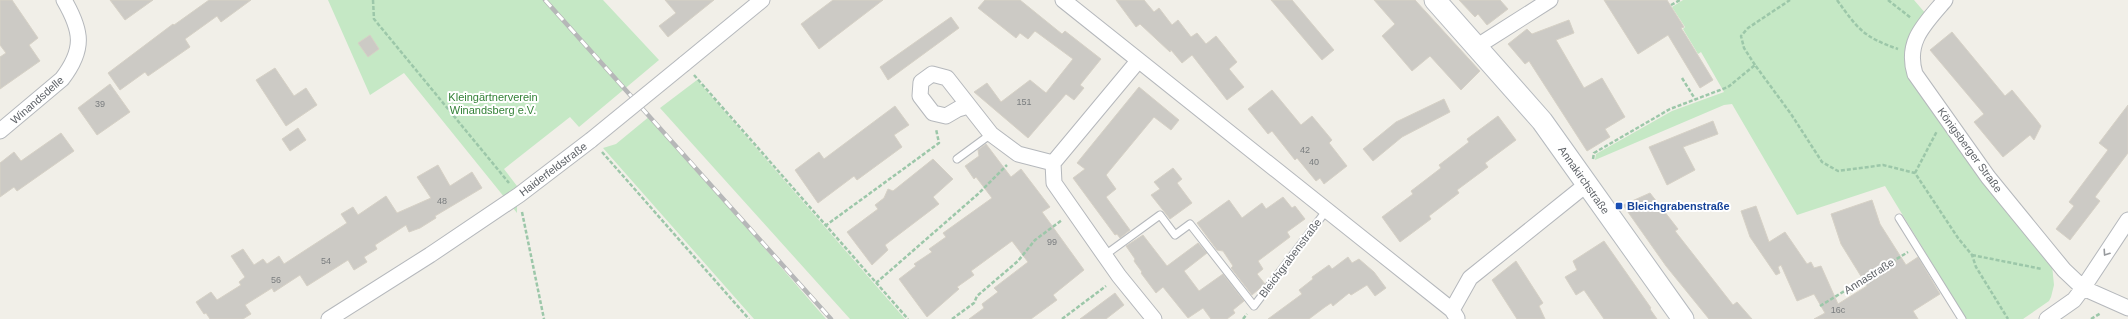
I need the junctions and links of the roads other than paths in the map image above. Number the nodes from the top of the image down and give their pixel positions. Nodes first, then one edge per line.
1 (64, 0) edge
2 (762, 0) edge
3 (1063, 0) edge
4 (1435, 0) edge
5 (1550, 0) edge
6 (1945, 0) edge
7 (1476, 47) junction
8 (1138, 61) junction
9 (968, 106) junction
10 (0, 131) edge
11 (991, 134) junction
12 (957, 159) dead end
13 (1053, 164) junction
14 (1587, 184) junction
15 (1326, 211) junction
16 (1899, 218) dead end
17 (2128, 220) edge
18 (1105, 255) junction
19 (2083, 288) junction
20 (2128, 308) edge
21 (1454, 315) edge
22 (329, 319) edge
23 (1154, 319) edge
24 (1682, 319) edge
25 (1962, 319) edge
26 (2046, 319) edge

1 - 10 street, Winandsdelle
2 - 22 street, Haiderfeldstraße, bridge
3 - 8 street, Bleichgrabenstraße
4 - 7 street, Annakirchstraße
5 - 7 street
6 - 19 street, Königsberger Straße
7 - 14 street, Annakirchstraße
8 - 13 street
8 - 15 street, Bleichgrabenstraße
9 - 9 street
9 - 11 street
11 - 12 lane
11 - 13 street
13 - 18 street
14 - 21 street, Bleichgrabenstraße
14 - 24 street, Annakirchstraße
15 - 18 lane, Bleichgrabenstraße
15 - 21 street, Bleichgrabenstraße
16 - 25 lane
17 -> 19 street
18 - 23 street
19 - 20 street
19 - 26 street

